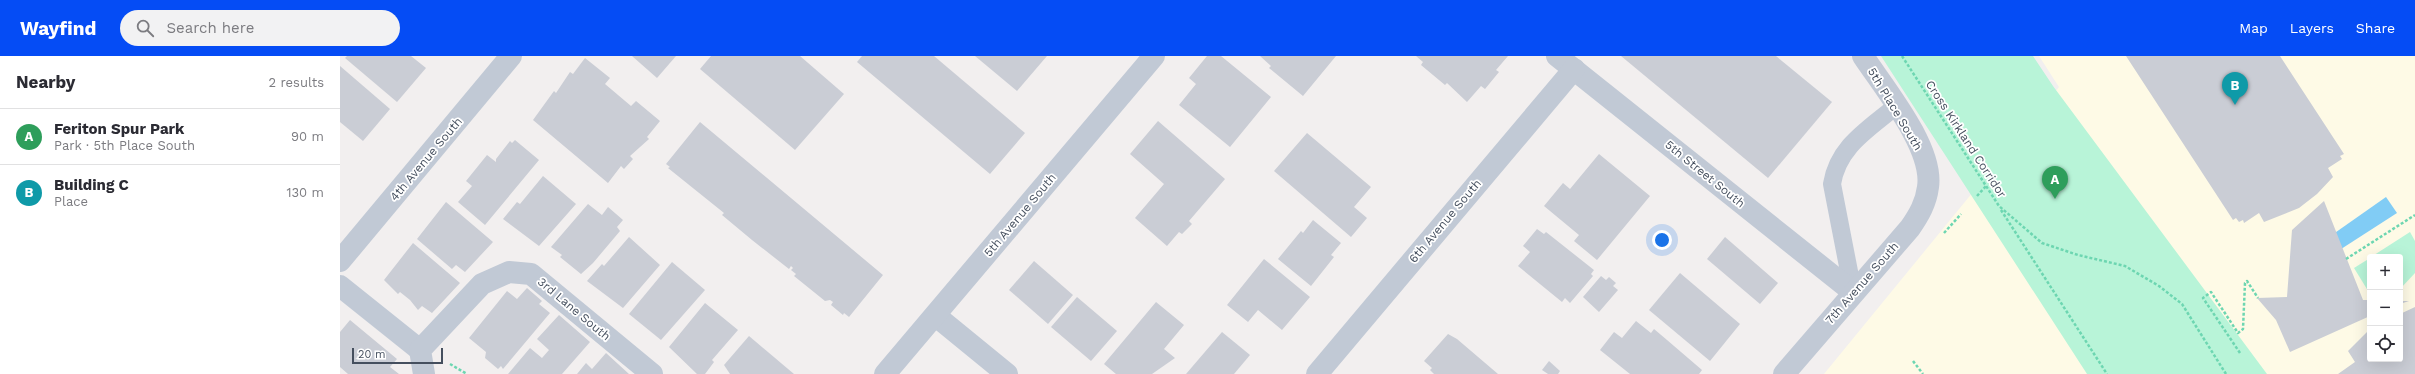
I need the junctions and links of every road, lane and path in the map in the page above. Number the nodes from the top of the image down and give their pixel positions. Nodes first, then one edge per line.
1 (510, 56) edge
2 (1154, 56) edge
3 (1863, 56) edge
4 (1902, 56) edge
5 (1566, 62) edge
6 (1896, 106) junction
7 (1928, 186) joint
8 (1986, 186) junction
9 (1977, 196) dead end
10 (1999, 206) junction
11 (1961, 214) dead end
12 (2415, 215) edge
13 (1944, 233) dead end
14 (2346, 259) dead end
15 (340, 261) edge
16 (340, 286) edge
17 (1853, 292) junction
18 (2258, 298) dead end
19 (936, 316) junction
20 (420, 350) junction
21 (2240, 353) dead end
22 (1914, 361) dead end
23 (447, 363) dead end
24 (424, 374) edge
25 (467, 374) edge
26 (652, 374) edge
27 (885, 374) edge
28 (1007, 374) edge
29 (1317, 374) edge
30 (1784, 374) edge
31 (1923, 374) edge
32 (2107, 374) edge
33 (2226, 374) edge

1 - 15 street, 4th Avenue South
2 - 19 street, 5th Avenue South
3 - 6 street, 5th Place South
4 - 8 path, Cross Kirkland Corridor
5 - 17 street, 5th Street South
5 - 29 street, 6th Avenue South
6 - 7 street, 5th Place South
6 - 17 lane
7 - 17 street, 7th Avenue South
8 - 9 path
8 - 10 path, Cross Kirkland Corridor
10 - 32 path
10 - 33 path, Cross Kirkland Corridor
11 - 13 path
12 - 14 path
16 - 20 street
17 - 30 street, 7th Avenue South
18 - 21 path
19 - 27 street, 5th Avenue South
19 - 28 street
20 - 24 street
20 - 26 street, 3rd Lane South
22 - 31 path
23 - 25 path

